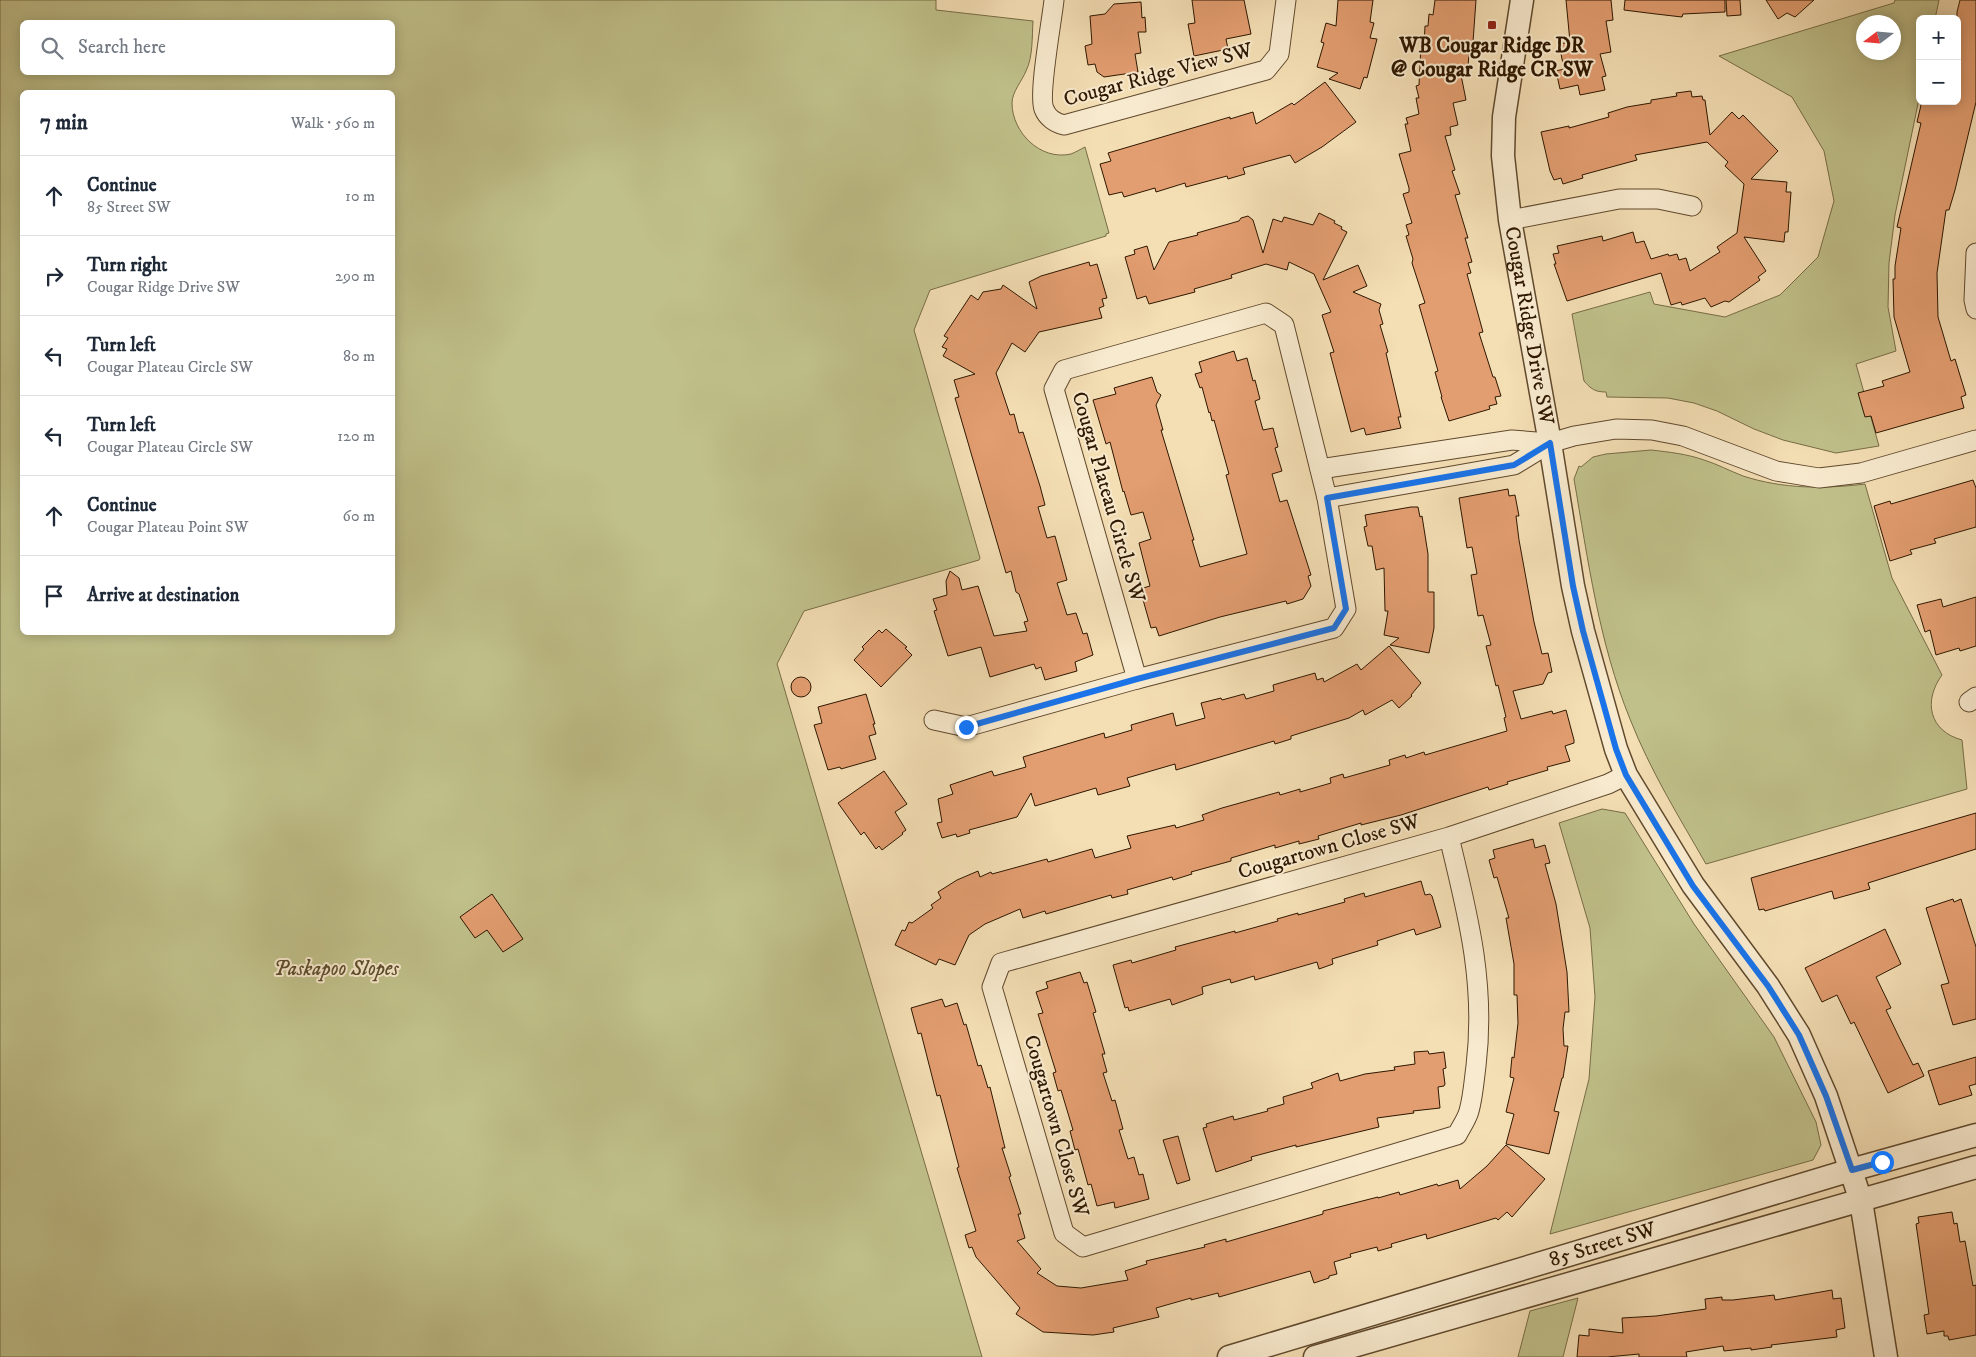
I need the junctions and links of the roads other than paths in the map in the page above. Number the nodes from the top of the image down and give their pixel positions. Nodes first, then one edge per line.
1 (1054, 0) edge
2 (1286, 0) edge
3 (1522, 0) edge
4 (1692, 206) dead end
5 (1510, 220) junction
6 (1976, 252) edge
7 (1976, 309) edge
8 (1976, 440) edge
9 (1550, 443) junction
10 (1320, 469) junction
11 (1327, 498) junction
12 (1137, 679) junction
13 (934, 720) dead end
14 (1626, 775) junction
15 (1449, 837) junction
16 (1976, 1135) edge
17 (1976, 1168) edge
18 (1852, 1170) junction
19 (1861, 1201) junction
20 (1229, 1357) edge
21 (1315, 1357) edge
22 (1886, 1357) edge

1 - 2 street, Cougar Ridge View SW
3 - 5 street, Cougar Ridge Drive SW
4 - 5 street
5 - 9 street, Cougar Ridge Drive SW
6 - 7 street
8 - 9 street
9 - 10 street
9 - 11 street
9 - 14 street, Cougar Ridge Drive SW
10 - 11 street, Cougar Plateau Circle SW
10 - 12 street, Cougar Plateau Circle SW
11 - 12 street, Cougar Plateau Circle SW
12 - 13 street
14 - 15 street, Cougartown Close SW
14 - 18 street, Cougar Ridge Drive SW
15 - 15 street, Cougartown Close SW
16 - 18 street, 85 Street SW
17 - 19 street, 85 Street SW
18 - 19 street, Cougar Ridge Drive SW
18 - 20 street, 85 Street SW
19 - 21 street, 85 Street SW
19 - 22 street, Cougar Ridge Drive SW

